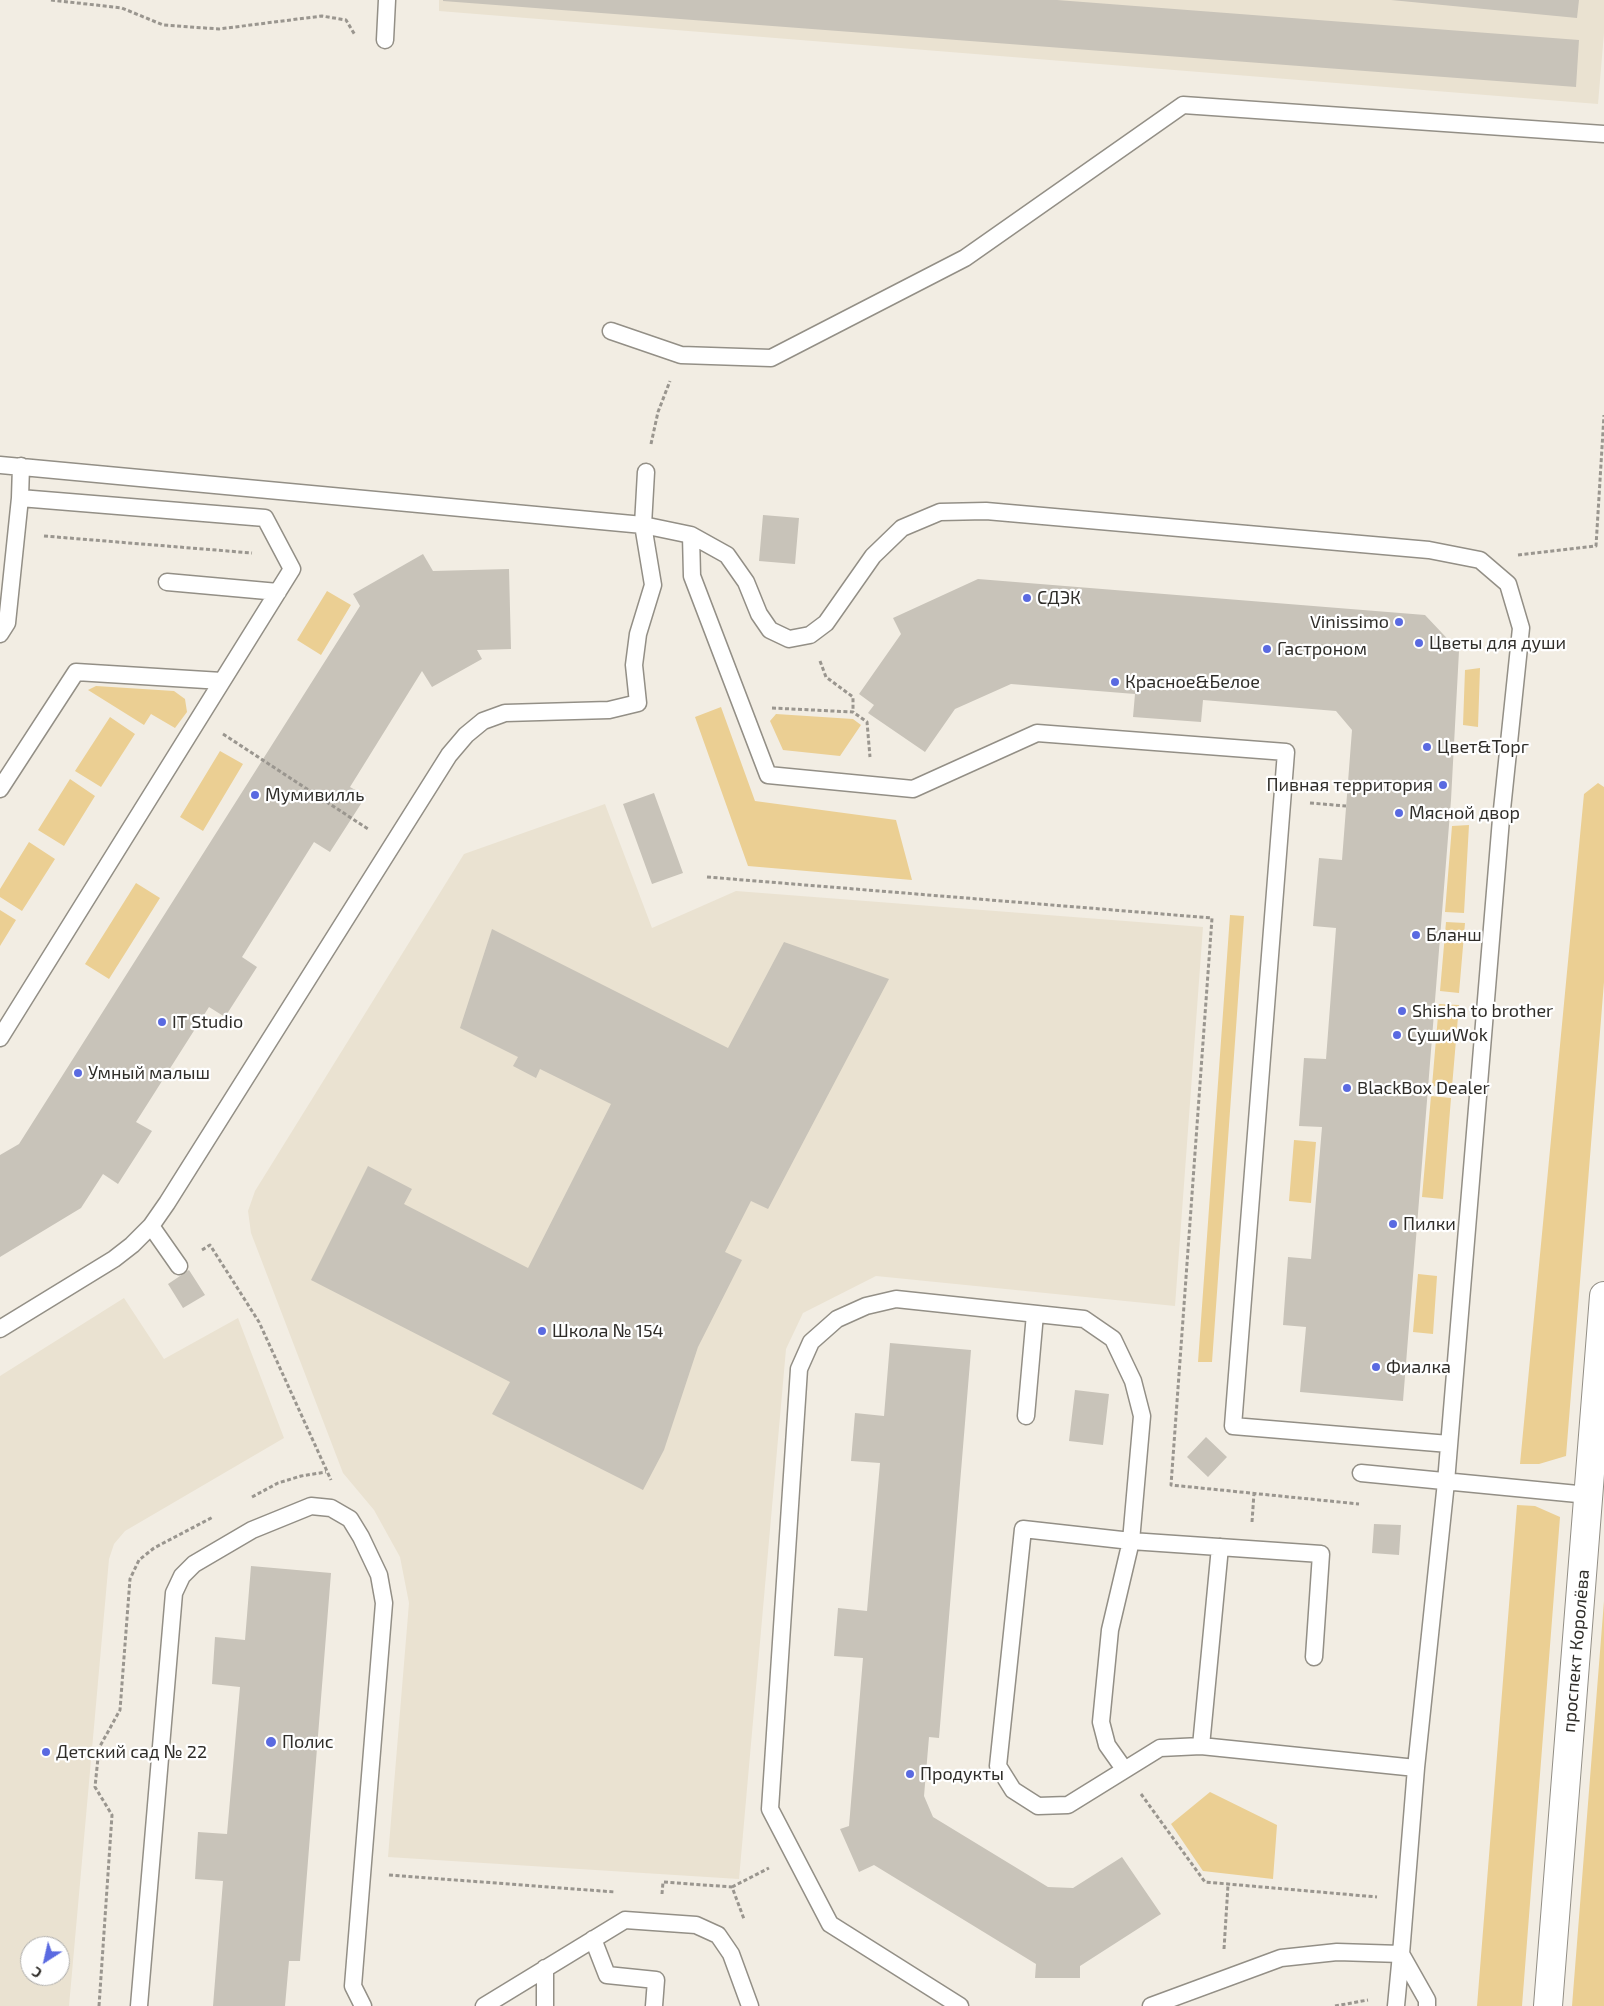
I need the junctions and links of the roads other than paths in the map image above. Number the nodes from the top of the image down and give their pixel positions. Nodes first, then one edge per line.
1 (387, 0) edge
2 (385, 40) road end
3 (1604, 134) edge
4 (611, 331) dead end
5 (0, 465) edge
6 (21, 466) junction
7 (646, 472) road end
8 (20, 498) junction
9 (643, 526) junction
10 (691, 535) junction
11 (167, 582) dead end
12 (278, 592) junction
13 (0, 634) edge
14 (222, 681) junction
15 (0, 789) edge
16 (0, 1038) edge
17 (151, 1226) junction
18 (179, 1266) dead end
19 (1604, 1296) edge
20 (1035, 1314) junction
21 (0, 1328) edge
22 (1026, 1416) dead end
23 (1449, 1444) junction
24 (1361, 1473) dead end
25 (1446, 1482) junction
26 (1588, 1495) junction
27 (1131, 1541) junction
28 (1220, 1547) junction
29 (1314, 1656) dead end
30 (1201, 1746) junction
31 (1416, 1768) junction
32 (1124, 1769) junction
33 (593, 1939) junction
34 (1400, 1954) junction
35 (545, 1968) junction
36 (139, 2006) edge
37 (363, 2006) edge
38 (484, 2006) edge
39 (545, 2006) edge
40 (654, 2006) edge
41 (750, 2006) edge
42 (960, 2006) edge
43 (1151, 2006) edge
44 (1396, 2006) edge
45 (1427, 2006) edge
46 (1548, 2006) edge

1 - 2 lane
3 - 4 lane
5 - 6 lane
6 - 8 lane
6 - 9 lane
7 - 9 lane
8 - 12 lane
8 - 13 lane
9 - 10 lane
9 - 17 lane
10 - 23 lane
10 - 23 lane
11 - 12 lane
12 - 14 lane
14 - 15 lane
14 - 16 lane
17 - 18 lane
17 - 21 lane
19 - 26 street, проспект Королёва
20 - 22 lane
20 - 27 lane
20 - 42 lane
23 - 25 lane
24 - 25 lane
25 - 26 lane
25 - 31 lane
26 - 46 street, проспект Королёва
27 - 28 lane
27 - 32 lane
27 - 32 lane
28 - 29 lane
28 - 30 lane
30 - 31 lane
30 - 32 lane
31 - 34 lane
33 - 35 lane
33 - 40 lane
33 - 41 lane
34 - 43 lane
34 - 44 lane
34 - 45 lane
35 - 38 lane
35 - 39 lane
36 - 37 lane

